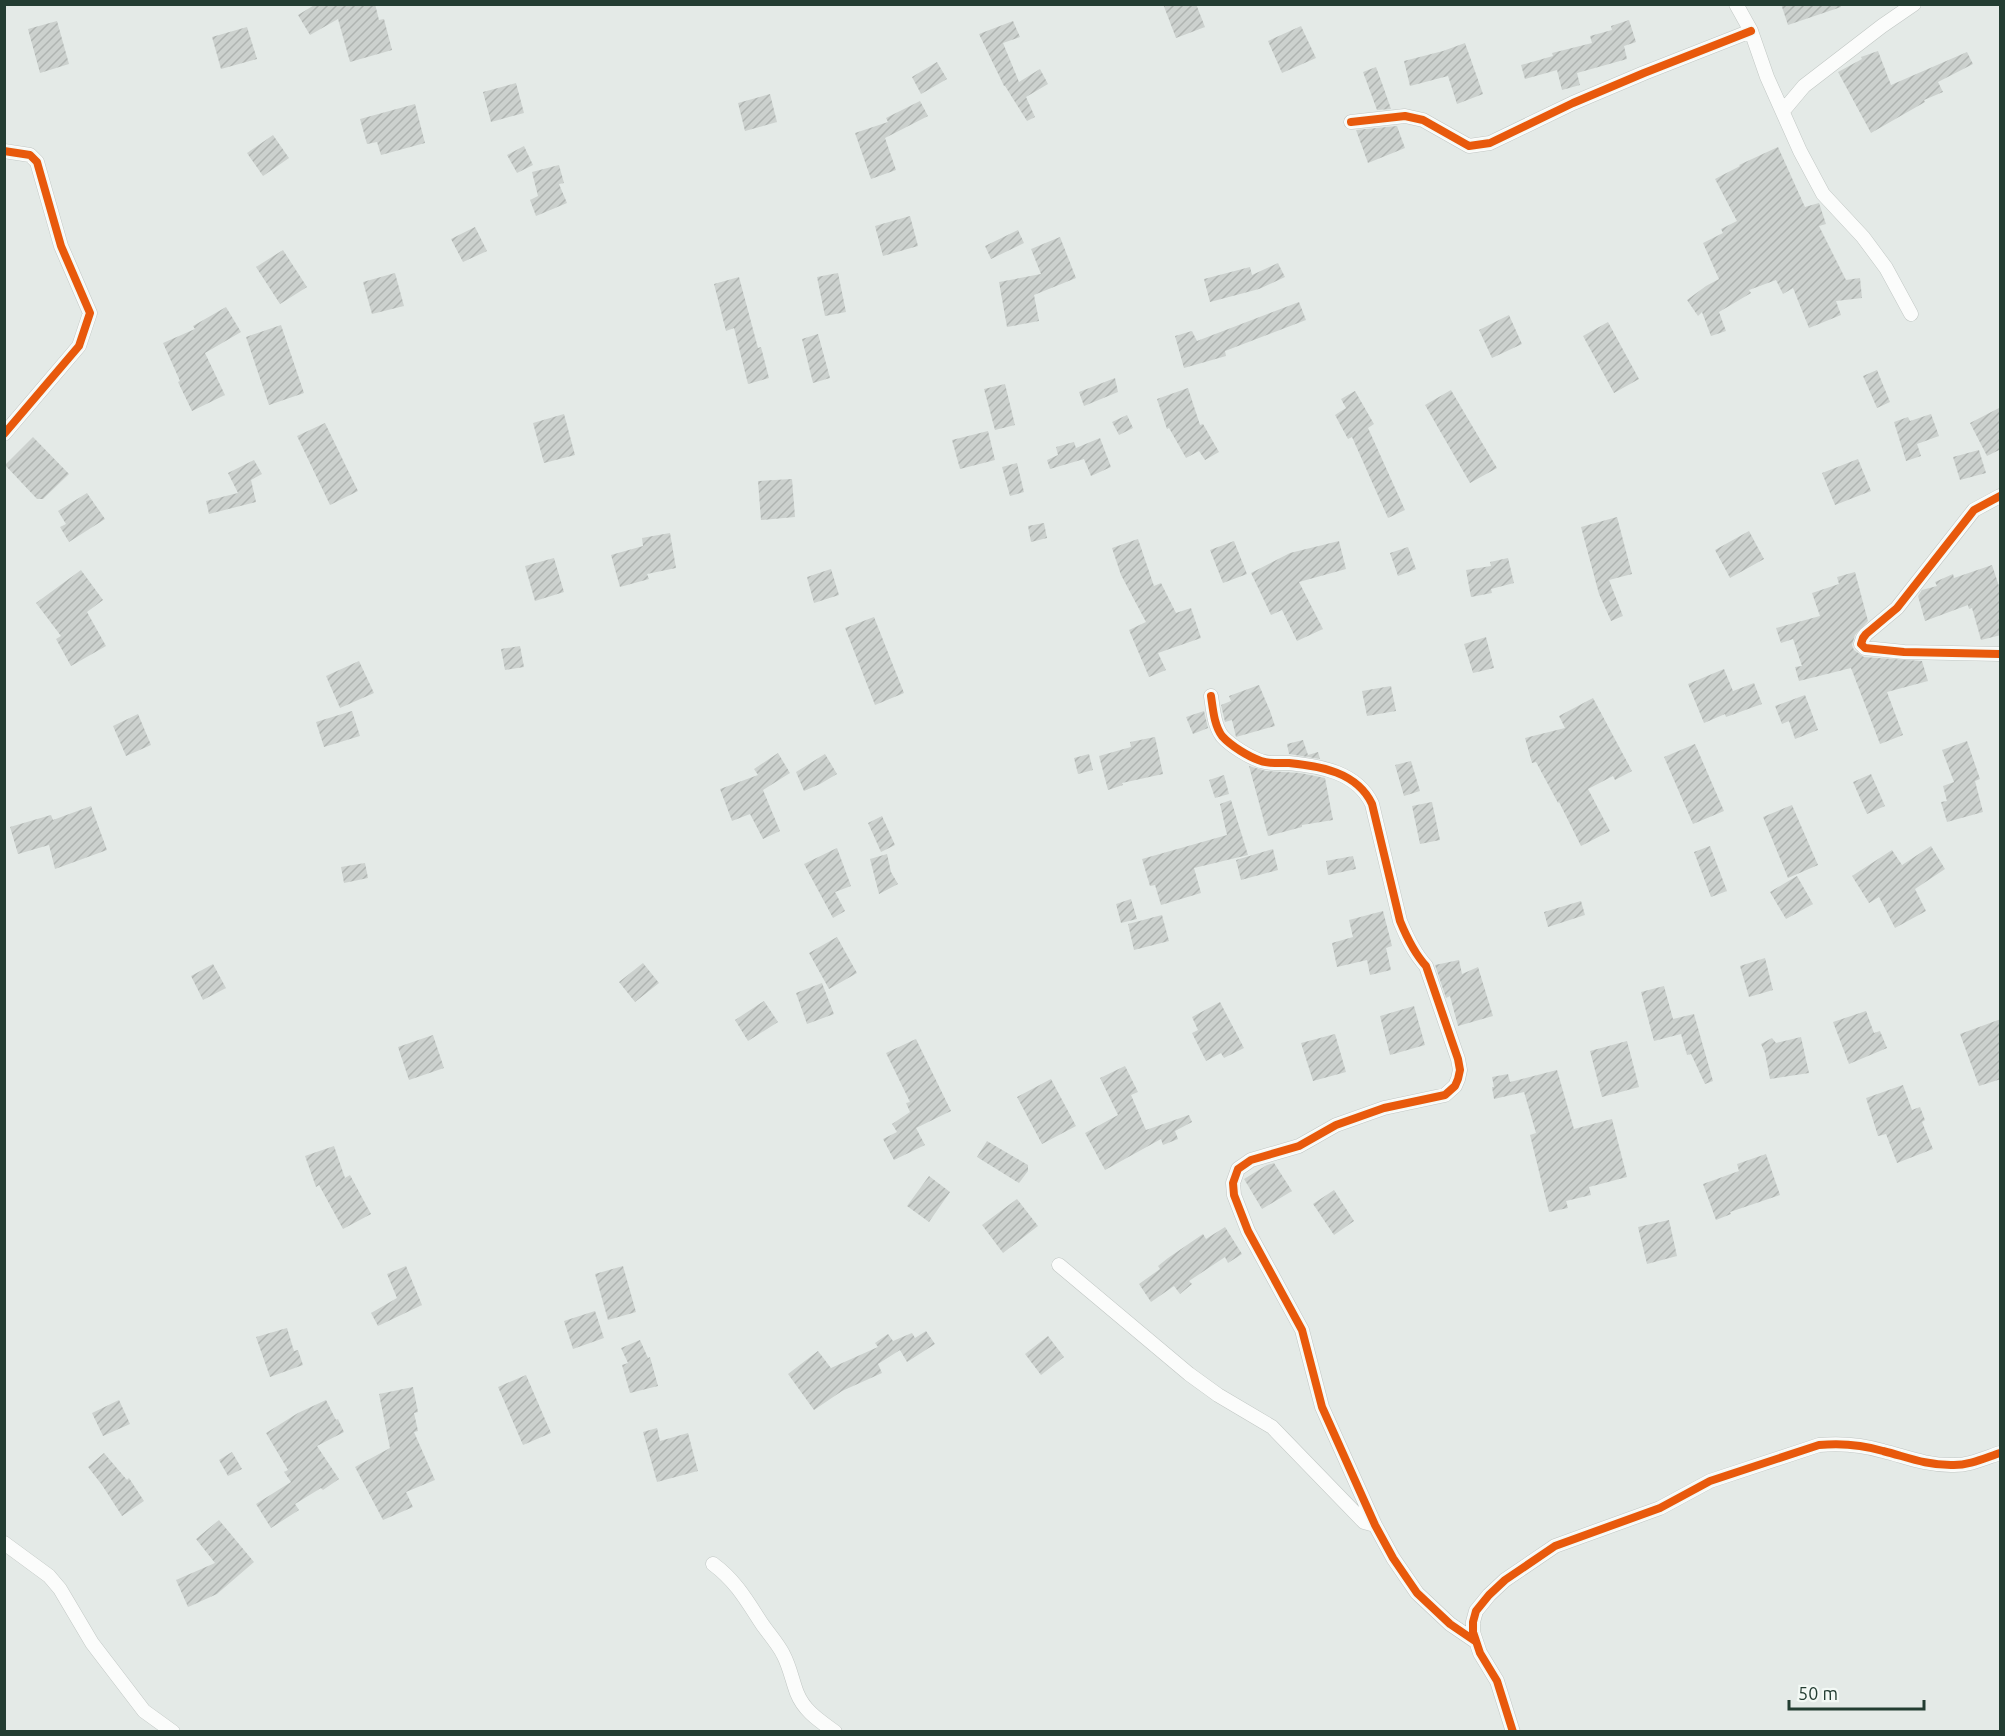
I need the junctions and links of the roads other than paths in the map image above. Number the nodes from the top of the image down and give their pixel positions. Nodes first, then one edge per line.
1 (1736, 4) edge
2 (1914, 4) edge
3 (1751, 31) junction
4 (1783, 111) junction
5 (1351, 122) dead end
6 (4, 151) edge
7 (1911, 314) dead end
8 (4, 434) edge
9 (2001, 496) edge
10 (2001, 654) edge
11 (1211, 696) dead end
12 (1059, 1265) dead end
13 (2001, 1453) edge
14 (1375, 1525) junction
15 (4, 1543) edge
16 (713, 1564) dead end
17 (1475, 1641) junction
18 (173, 1731) edge
19 (835, 1731) edge
20 (1513, 1731) edge

1 - 3 street
2 - 4 street
3 - 4 street
3 - 5 street
4 - 7 street
6 - 8 street
9 - 10 street
11 - 14 street
12 - 14 street
13 - 17 street
14 - 17 street
15 - 18 street
16 - 19 street
17 - 20 street

